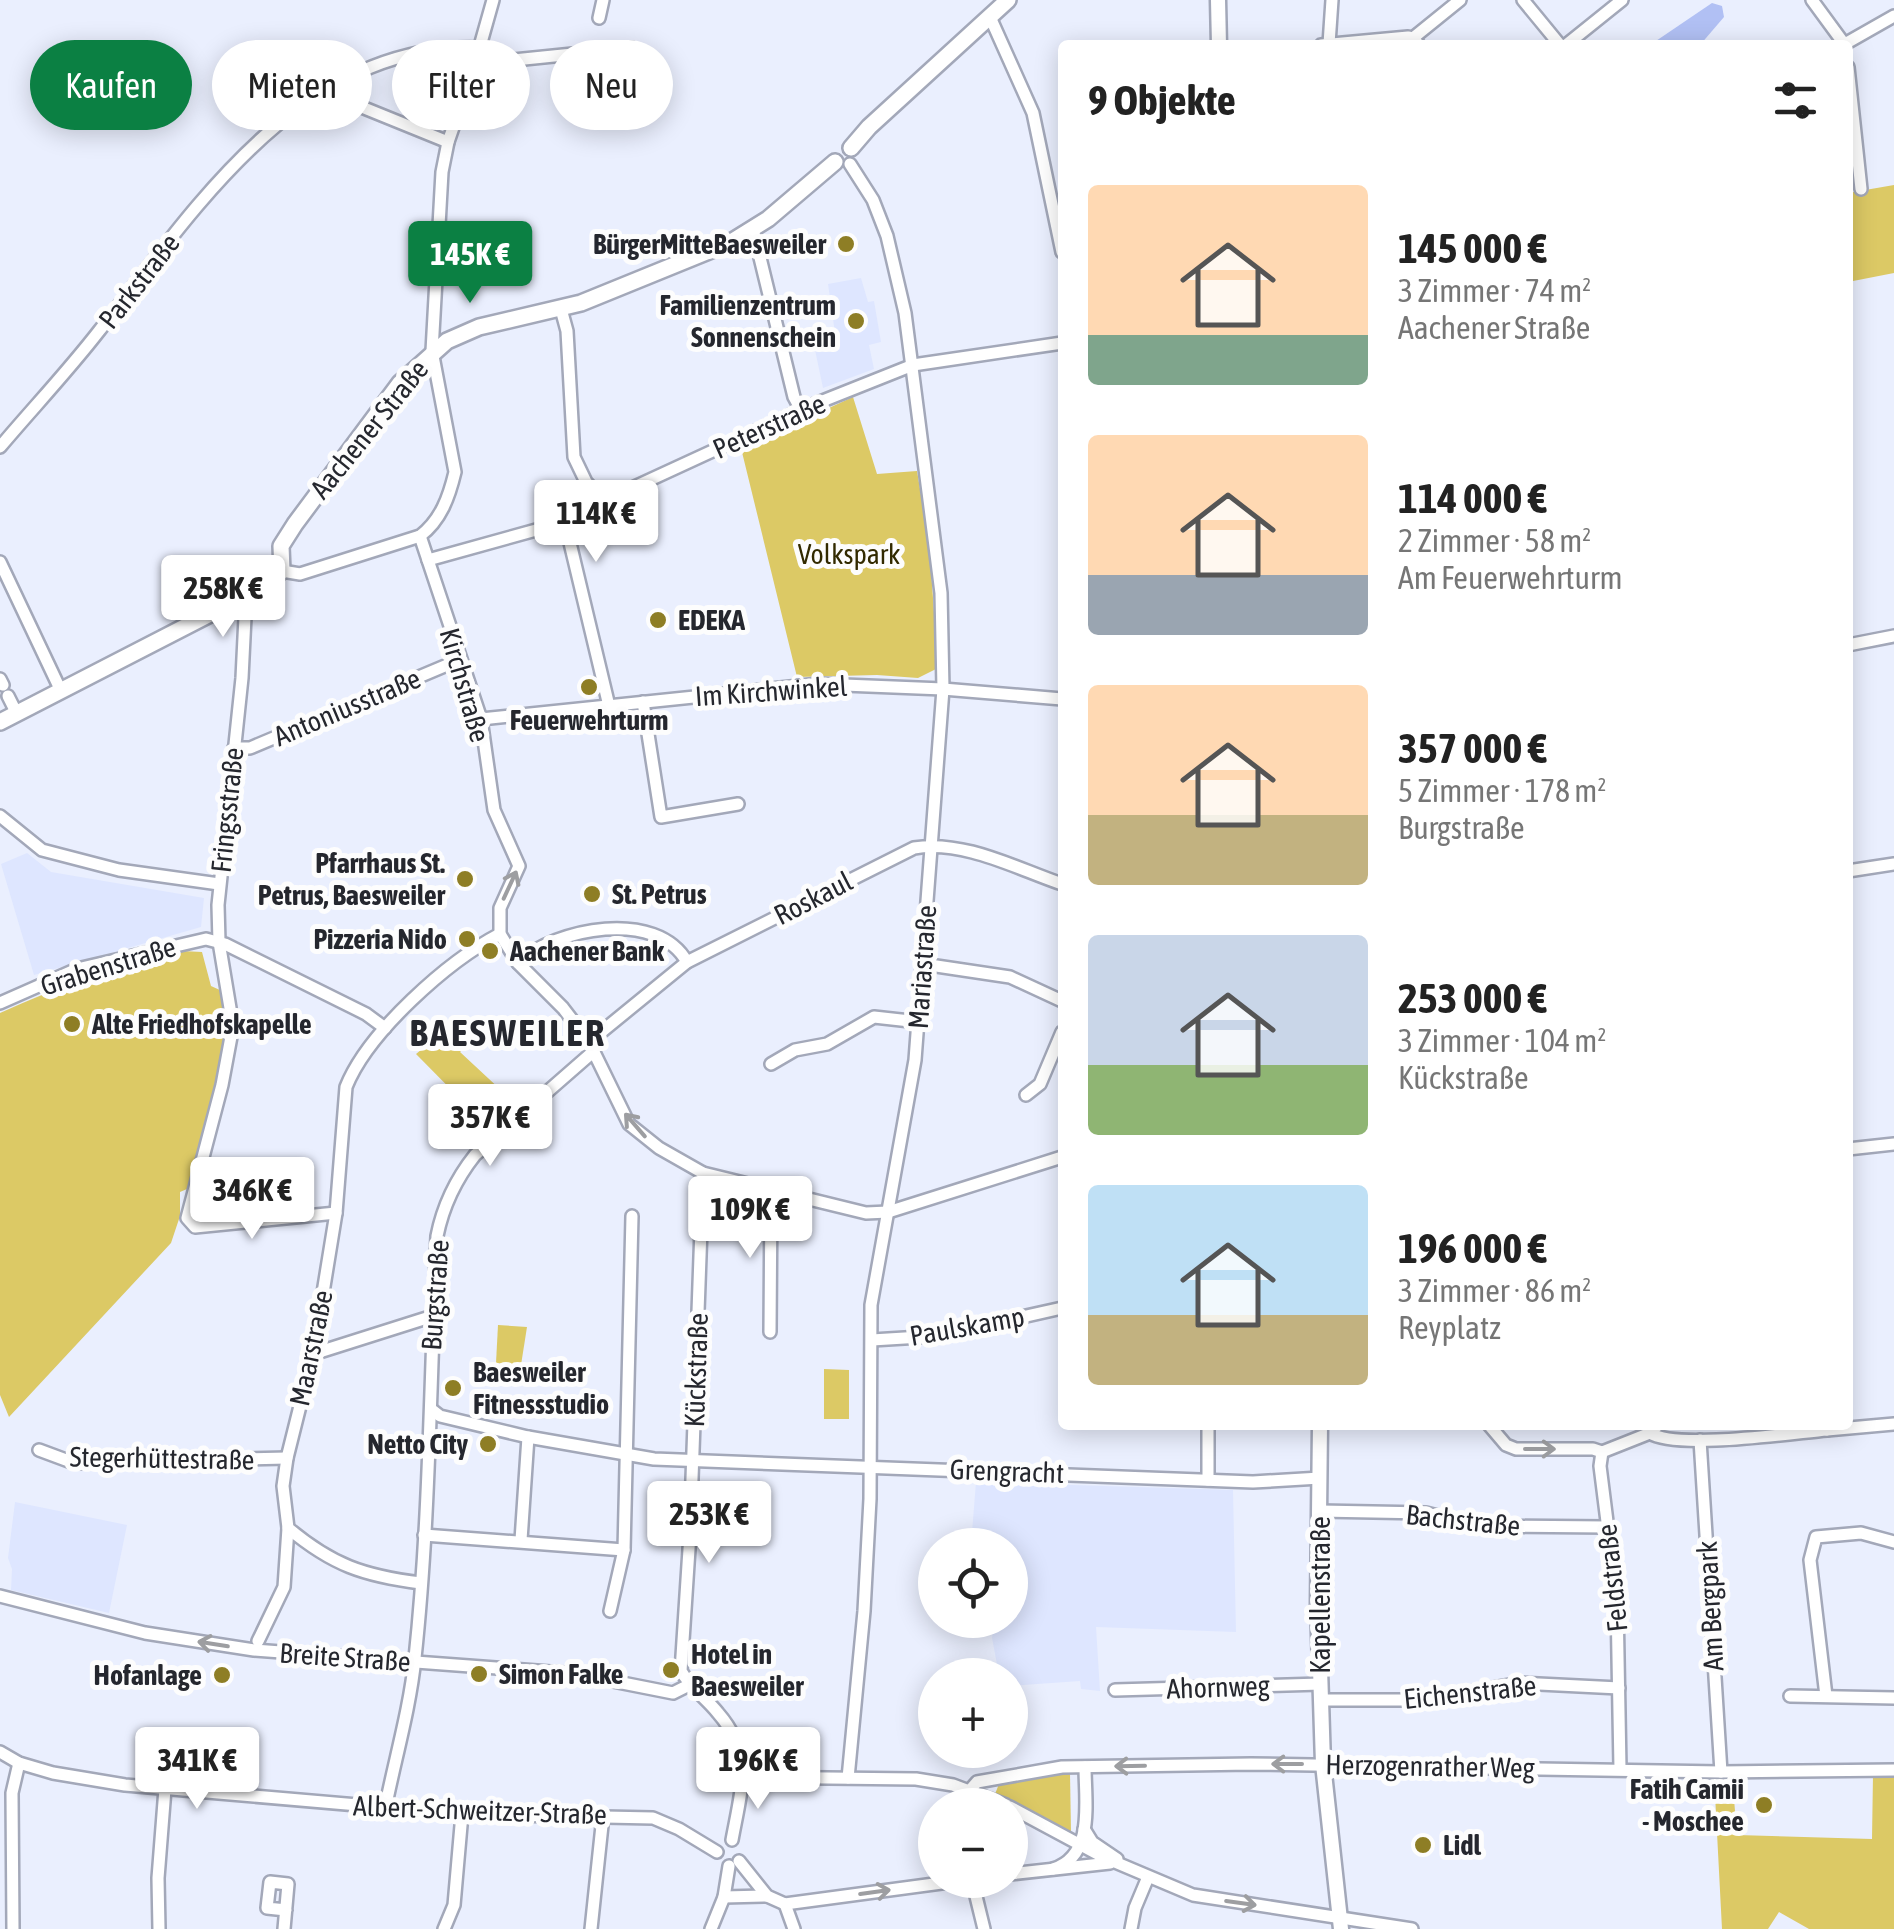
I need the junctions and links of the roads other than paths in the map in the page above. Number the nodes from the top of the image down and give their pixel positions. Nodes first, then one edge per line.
1 (492, 0) edge
2 (603, 0) edge
3 (1008, 0) edge
4 (1218, 0) edge
5 (1332, 0) edge
6 (1460, 0) edge
7 (1523, 0) edge
8 (1622, 0) edge
9 (1812, 0) edge
10 (1894, 16) edge
11 (990, 17) junction
12 (599, 18) dead end
13 (482, 40) edge
14 (1219, 40) edge
15 (1330, 40) edge
16 (1417, 40) edge
17 (1559, 40) edge
18 (1570, 40) edge
19 (1840, 40) edge
20 (1853, 40) edge
21 (372, 111) edge
22 (1853, 114) edge
23 (271, 130) edge
24 (452, 130) edge
25 (448, 142) junction
26 (846, 158) junction
27 (1861, 189) dead end
28 (754, 229) junction
29 (1058, 233) edge
30 (561, 308) junction
31 (1058, 344) edge
32 (432, 351) junction
33 (913, 365) junction
34 (801, 410) junction
35 (0, 447) edge
36 (604, 501) junction
37 (565, 522) junction
38 (420, 536) junction
39 (428, 560) junction
40 (1, 566) edge
41 (282, 572) junction
42 (241, 598) junction
43 (1894, 636) edge
44 (1853, 644) edge
45 (459, 660) junction
46 (4, 686) edge
47 (943, 689) junction
48 (61, 691) junction
49 (1058, 699) edge
50 (643, 702) junction
51 (609, 706) junction
52 (16, 714) junction
53 (480, 719) junction
54 (0, 722) edge
55 (234, 748) junction
56 (738, 804) dead end
57 (0, 816) edge
58 (931, 845) junction
59 (1894, 864) edge
60 (1853, 870) edge
61 (1058, 882) edge
62 (219, 884) junction
63 (500, 934) junction
64 (218, 942) junction
65 (687, 962) junction
66 (518, 963) junction
67 (923, 964) junction
68 (1058, 998) edge
69 (0, 1003) edge
70 (919, 1022) junction
71 (385, 1028) junction
72 (1058, 1041) edge
73 (591, 1047) junction
74 (771, 1064) dead end
75 (1026, 1095) dead end
76 (1894, 1144) edge
77 (1853, 1148) edge
78 (1058, 1158) edge
79 (703, 1173) junction
80 (771, 1189) junction
81 (888, 1212) junction
82 (336, 1213) junction
83 (632, 1216) dead end
84 (1058, 1309) edge
85 (433, 1316) junction
86 (770, 1332) dead end
87 (872, 1340) junction
88 (313, 1354) junction
89 (431, 1410) junction
90 (1894, 1424) edge
91 (1853, 1426) edge
92 (1208, 1430) edge
93 (1320, 1430) edge
94 (1493, 1430) edge
95 (1652, 1430) edge
96 (1655, 1430) edge
97 (1807, 1430) edge
98 (528, 1437) junction
99 (1700, 1440) junction
100 (39, 1450) dead end
101 (1602, 1452) junction
102 (624, 1456) junction
103 (287, 1458) junction
104 (693, 1462) junction
105 (869, 1465) junction
106 (1320, 1478) junction
107 (1208, 1480) junction
108 (1320, 1511) junction
109 (1607, 1527) junction
110 (288, 1528) junction
111 (424, 1535) junction
112 (521, 1540) junction
113 (1894, 1542) edge
114 (624, 1550) junction
115 (420, 1582) junction
116 (0, 1596) edge
117 (610, 1611) dead end
118 (258, 1641) dead end
119 (415, 1661) junction
120 (691, 1684) junction
121 (1620, 1688) junction
122 (1115, 1690) dead end
123 (1321, 1692) junction
124 (1790, 1696) dead end
125 (1826, 1696) junction
126 (1894, 1698) edge
127 (0, 1752) edge
128 (19, 1763) junction
129 (1322, 1764) junction
130 (1086, 1767) junction
131 (1620, 1769) junction
132 (1894, 1770) edge
133 (1720, 1772) junction
134 (742, 1777) junction
135 (848, 1778) junction
136 (960, 1788) edge
137 (972, 1788) edge
138 (165, 1789) junction
139 (385, 1808) junction
140 (462, 1814) junction
141 (603, 1816) junction
142 (1028, 1817) edge
143 (1084, 1829) junction
144 (732, 1840) junction
145 (1080, 1844) junction
146 (717, 1852) junction
147 (734, 1863) junction
148 (1124, 1864) junction
149 (1052, 1869) junction
150 (1028, 1872) edge
151 (1148, 1877) junction
152 (918, 1886) edge
153 (724, 1896) junction
154 (767, 1896) junction
155 (976, 1898) edge
156 (786, 1904) junction
157 (286, 1910) dead end
158 (1340, 1923) edge
159 (13, 1929) edge
160 (159, 1929) edge
161 (284, 1929) edge
162 (444, 1929) edge
163 (592, 1929) edge
164 (712, 1929) edge
165 (794, 1929) edge
166 (984, 1929) edge
167 (1132, 1929) edge
168 (1412, 1929) edge

1 - 13 street
2 - 12 street
3 - 11 main road, Aachener Straße
4 - 14 street
5 - 15 street
6 - 16 street
7 - 17 street
8 - 18 street
9 - 19 street
10 - 20 street
11 - 26 main road, Aachener Straße
11 - 29 street
21 - 25 street
22 - 27 street
23 - 35 street, Parkstraße
24 - 25 street
25 - 32 street
26 - 28 main road, Aachener Straße
26 - 33 street, Mariastraße
28 - 30 main road, Aachener Straße
28 - 34 street
30 - 32 main road, Aachener Straße
30 - 36 street
31 - 33 street, Peterstraße
32 - 38 street
32 - 41 main road, Aachener Straße
33 - 34 street, Peterstraße
33 - 47 street, Mariastraße
34 - 36 street, Peterstraße
36 - 37 street, Peterstraße
37 - 39 street, Peterstraße
37 - 51 street
38 - 39 street, Kirchstraße
38 - 41 street
39 - 45 street, Kirchstraße
40 - 48 street
41 - 42 main road
42 - 48 main road
42 - 55 street, Fringsstraße
43 - 44 street
45 - 53 street, Kirchstraße
45 - 55 street, Antoniusstraße
46 - 52 street
47 - 49 street, Im Kirchwinkel
47 - 50 street, Im Kirchwinkel
47 - 58 street, Mariastraße
48 - 52 main road
50 - 51 street, Im Kirchwinkel
50 - 56 street
51 - 53 street, Im Kirchwinkel
52 - 54 main road
63 -> 53 street, Kirchstraße
55 - 62 street, Fringsstraße
57 - 62 street
58 - 61 street, Roskaul
58 - 65 street, Roskaul
58 - 67 street, Mariastraße
59 - 60 street
62 - 64 street, Fringsstraße
63 - 66 street
63 - 71 street, Maarstraße
64 - 69 street, Grabenstraße
64 - 71 street
64 - 82 street, Fringsstraße
65 - 66 street
65 - 73 street, Roskaul
66 - 73 street
67 - 68 street
67 - 70 street, Mariastraße
70 - 74 street
70 - 81 street, Mariastraße
71 - 82 street, Maarstraße
72 - 75 street
79 -> 73 street
73 - 85 street, Burgstraße
76 - 77 street
78 - 81 street
79 - 80 street
79 - 104 street, Kückstraße
80 - 81 street
80 - 86 street
81 - 87 street, Mariastraße
82 - 88 street, Maarstraße
83 - 102 street
84 - 87 street, Paulskamp
85 - 88 street
85 - 89 street, Burgstraße
87 - 105 street, Mariastraße
88 - 103 street, Maarstraße
89 - 98 street, Grengracht
89 - 111 street, Burgstraße
90 - 91 street
92 - 107 street
93 - 106 street, Kapellenstraße
94 -> 101 street
95 - 101 street
96 - 99 street
97 - 99 street
98 - 102 street, Grengracht
98 - 112 street
99 - 133 street, Am Bergpark
100 - 103 street, Stegerhüttestraße
101 - 109 street, Feldstraße
102 - 104 street, Grengracht
102 - 114 street
103 - 110 street, Maarstraße
104 - 105 street, Grengracht
104 - 120 street, Kückstraße
105 - 107 street, Grengracht
105 - 135 street, Mariastraße
106 - 107 street, Grengracht
106 - 108 street, Kapellenstraße
108 - 109 street, Bachstraße
108 - 123 street, Kapellenstraße
109 - 121 street, Feldstraße
110 - 115 street
110 - 118 street, Maarstraße
111 - 112 street
111 - 115 street, Burgstraße
112 - 114 street
113 - 125 street
114 - 117 street
115 - 119 street, Burgstraße
119 -> 116 street, Breite Straße
119 - 120 street, Breite Straße
119 - 139 street, Burgstraße
120 - 134 street
121 - 123 street, Eichenstraße
121 - 131 street, Feldstraße
122 - 123 street, Ahornweg
123 - 129 street, Kapellenstraße
124 - 125 street
125 - 126 street
127 - 128 street, Albert-Schweitzer-Straße
128 - 138 street, Albert-Schweitzer-Straße
128 - 159 street
129 -> 130 street, Herzogenrather Weg
129 - 131 street, Herzogenrather Weg
129 - 158 street, Kapellenstraße
130 - 137 street, Herzogenrather Weg
130 - 143 street
131 - 133 street, Herzogenrather Weg
132 - 133 street, Herzogenrather Weg
134 - 135 street
134 - 144 street
135 - 136 street
138 - 139 street, Albert-Schweitzer-Straße
138 - 160 street
139 - 140 street, Albert-Schweitzer-Straße
140 - 141 street, Albert-Schweitzer-Straße
140 - 162 street
141 - 146 street, Albert-Schweitzer-Straße
141 - 163 street
142 - 145 street
143 - 145 street
143 - 148 street
144 - 146 street
144 - 147 street
145 - 148 street
145 - 149 street
146 - 147 street
147 - 153 street
147 - 154 street
148 - 149 street
148 - 151 street
149 - 150 street
151 -> 158 street
151 - 167 street
156 -> 152 street
153 - 154 street
153 - 164 street
154 - 156 street
155 - 166 street
156 - 165 street
157 - 161 street
158 - 168 street

